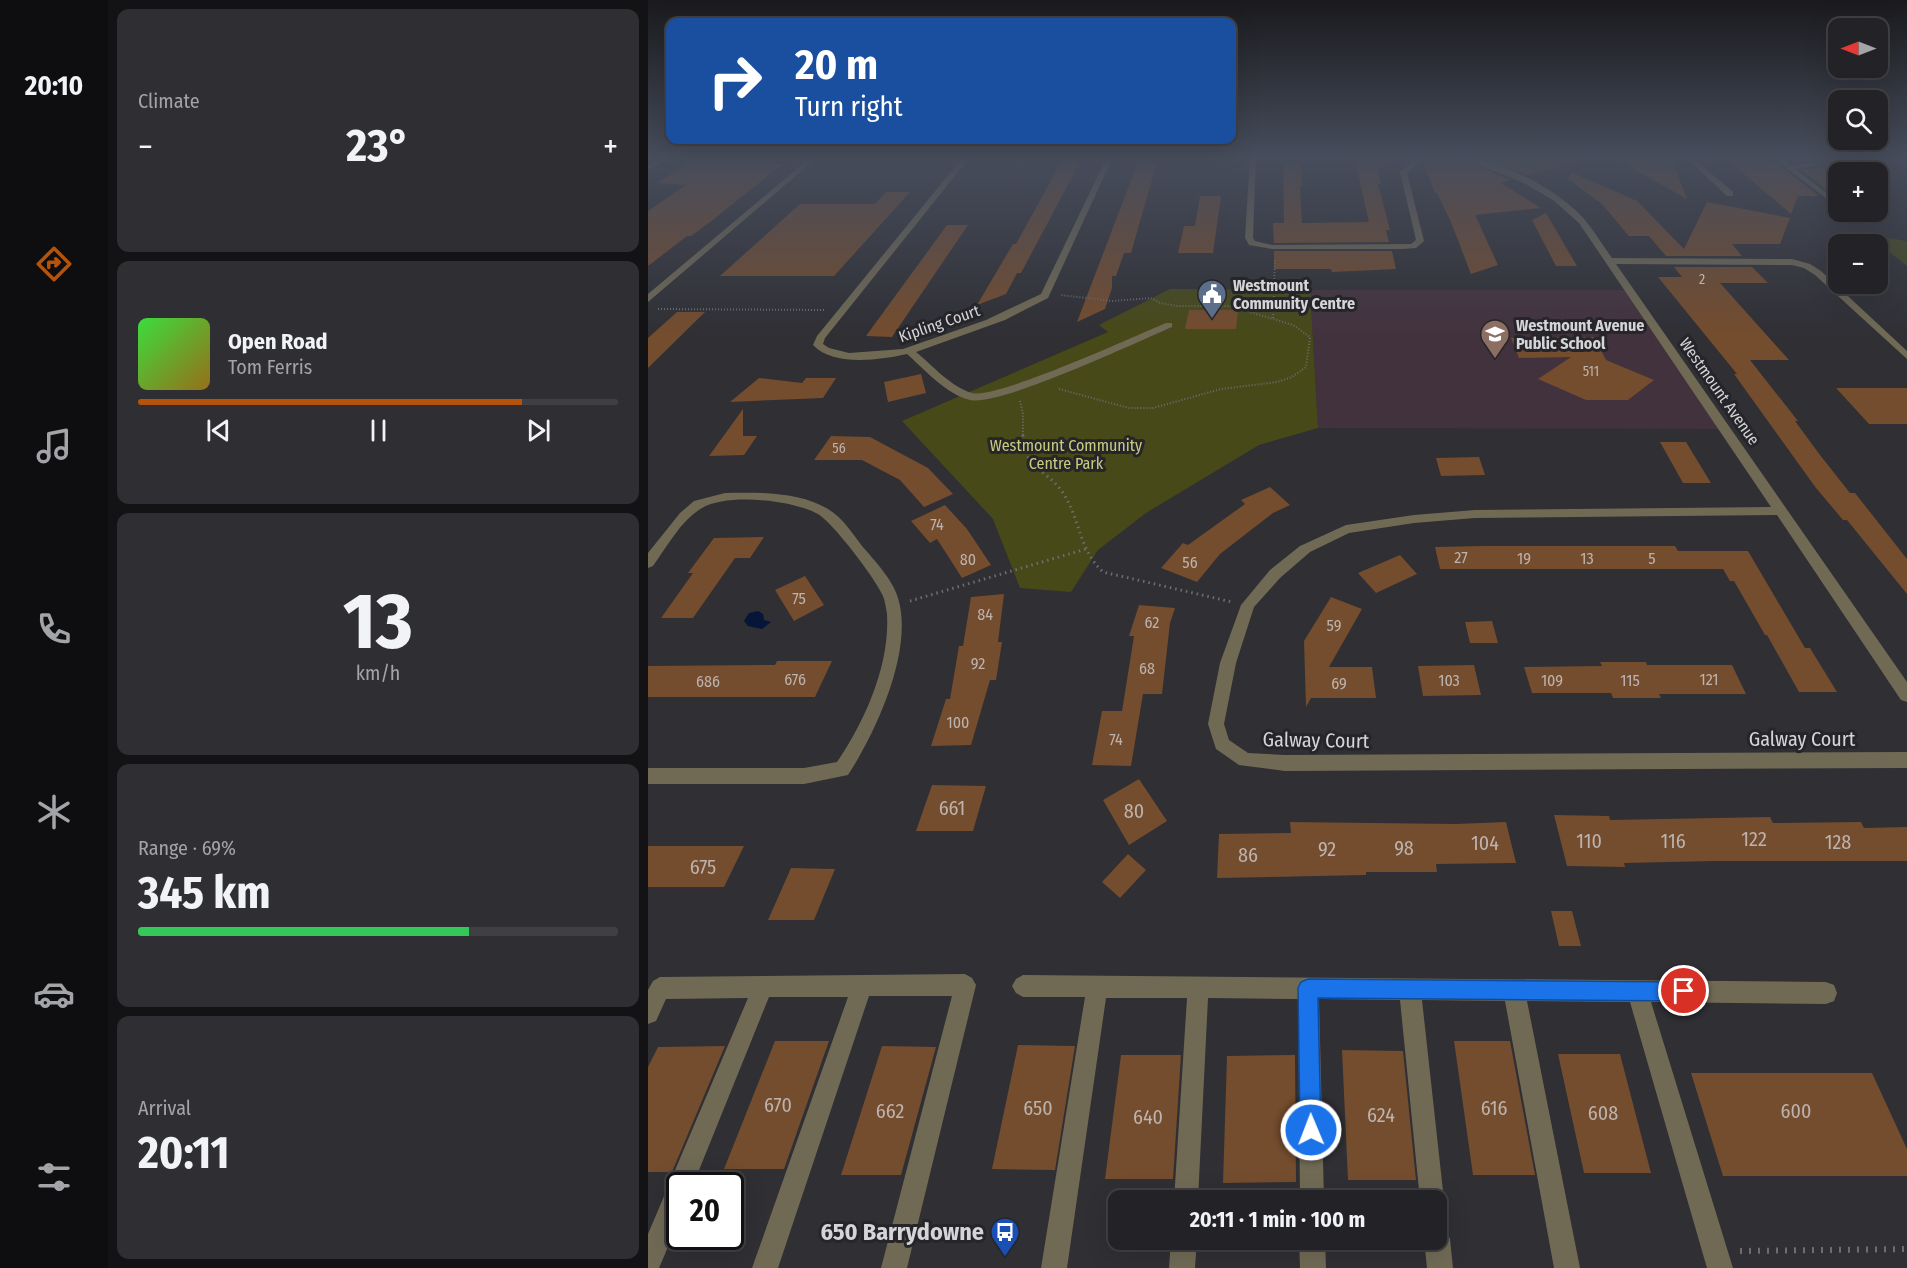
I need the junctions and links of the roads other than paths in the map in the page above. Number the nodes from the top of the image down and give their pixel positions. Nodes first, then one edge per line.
1 (745, 216) edge
2 (919, 216) edge
3 (1083, 216) edge
4 (1250, 216) edge
5 (1413, 216) edge
6 (1577, 216) edge
7 (1610, 261) junction
8 (648, 298) edge
9 (1169, 325) dead end
10 (909, 351) junction
11 (1907, 356) edge
12 (1783, 511) junction
13 (648, 563) edge
14 (1907, 695) edge
15 (1907, 760) edge
16 (648, 776) edge
17 (862, 986) junction
18 (1023, 986) dead end
19 (763, 987) junction
20 (1097, 987) junction
21 (1198, 987) junction
22 (654, 988) edge
23 (1308, 988) junction
24 (1410, 989) junction
25 (1514, 990) junction
26 (1637, 991) junction
27 (1826, 993) dead end
28 (648, 1013) edge
29 (686, 1172) edge
30 (1187, 1190) edge
31 (1312, 1190) edge
32 (1431, 1190) edge
33 (666, 1221) edge
34 (1183, 1250) edge
35 (1312, 1250) edge
36 (1438, 1250) edge
37 (1717, 1260) edge
38 (648, 1264) edge
39 (765, 1268) edge
40 (894, 1268) edge
41 (1054, 1268) edge
42 (1182, 1268) edge
43 (1313, 1268) edge
44 (1440, 1268) edge
45 (1567, 1268) edge

1 - 8 street
2 - 10 street, Kipling Court
3 - 10 street, Kipling Court
4 - 5 street
6 - 7 street, Westmount Avenue
7 - 11 street
7 - 12 street, Westmount Avenue
9 - 10 street
12 - 14 street, Westmount Avenue
12 - 15 street, Galway Court
13 - 16 street
17 - 19 street
17 - 39 street
17 - 40 street
18 - 20 street
19 - 22 street
19 - 29 street
20 - 21 street
20 - 41 street
21 - 23 street
21 - 30 street
22 - 28 street
23 - 24 street
23 - 31 street
24 - 25 street
24 - 32 street
25 - 26 street
25 - 45 street
26 - 27 street
26 - 37 street
33 - 38 street
34 - 42 street
35 - 43 street
36 - 44 street

